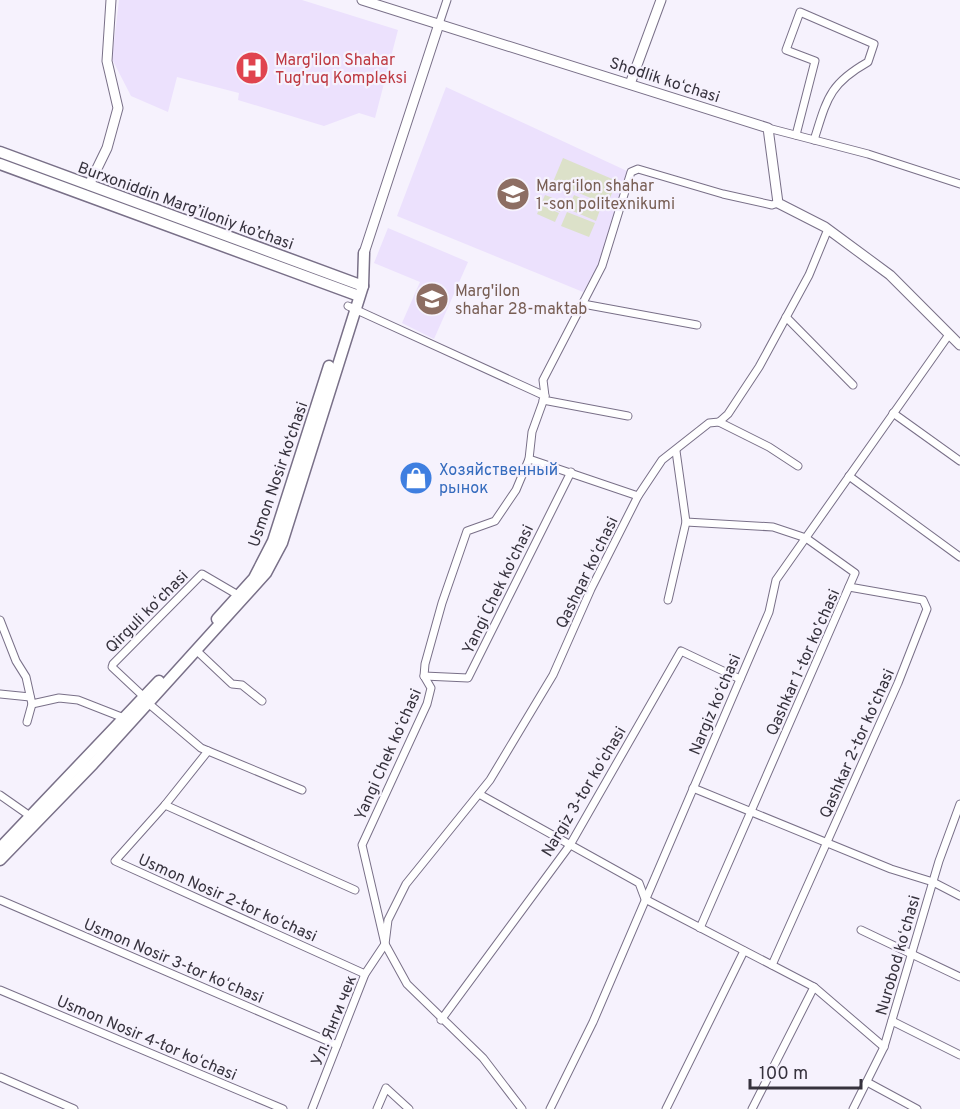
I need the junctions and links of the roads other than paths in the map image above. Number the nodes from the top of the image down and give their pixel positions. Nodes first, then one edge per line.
1 (111, 0) edge
2 (362, 0) edge
3 (447, 0) edge
4 (661, 0) edge
5 (439, 24) junction
6 (630, 84) junction
7 (768, 128) junction
8 (796, 135) junction
9 (814, 140) junction
10 (0, 152) edge
11 (0, 164) edge
12 (960, 184) edge
13 (86, 190) junction
14 (778, 203) junction
15 (828, 229) junction
16 (364, 253) joint
17 (358, 290) junction
18 (583, 304) junction
19 (352, 307) junction
20 (786, 317) junction
21 (697, 325) dead end
22 (948, 336) junction
23 (960, 345) edge
24 (853, 385) dead end
25 (544, 398) junction
26 (893, 413) junction
27 (628, 416) dead end
28 (719, 422) junction
29 (676, 451) junction
30 (529, 459) junction
31 (960, 461) edge
32 (798, 466) dead end
33 (571, 472) junction
34 (849, 476) junction
35 (638, 496) junction
36 (686, 522) junction
37 (806, 538) junction
38 (960, 557) edge
39 (849, 587) junction
40 (238, 595) junction
41 (668, 600) dead end
42 (0, 620) edge
43 (197, 651) junction
44 (168, 676) junction
45 (424, 676) junction
46 (740, 680) junction
47 (0, 694) edge
48 (31, 700) junction
49 (146, 700) junction
50 (262, 701) dead end
51 (124, 718) junction
52 (27, 722) dead end
53 (208, 751) junction
54 (693, 788) junction
55 (302, 790) dead end
56 (479, 794) junction
57 (0, 795) edge
58 (960, 804) edge
59 (165, 805) junction
60 (751, 812) junction
61 (958, 815) edge
62 (30, 816) junction
63 (826, 843) junction
64 (570, 844) junction
65 (0, 848) edge
66 (0, 860) edge
67 (933, 882) junction
68 (355, 890) dead end
69 (960, 896) edge
70 (645, 899) junction
71 (0, 900) edge
72 (700, 928) junction
73 (861, 930) dead end
74 (385, 944) junction
75 (744, 951) junction
76 (912, 953) junction
77 (772, 965) junction
78 (366, 974) junction
79 (960, 977) edge
80 (814, 987) junction
81 (0, 990) edge
82 (441, 1020) junction
83 (892, 1021) junction
84 (337, 1045) junction
85 (884, 1047) junction
86 (960, 1055) edge
87 (0, 1077) edge
88 (867, 1082) junction
89 (74, 1109) edge
90 (283, 1109) edge
91 (312, 1109) edge
92 (377, 1109) edge
93 (409, 1109) edge
94 (522, 1109) edge
95 (550, 1109) edge
96 (666, 1109) edge
97 (752, 1109) edge
98 (853, 1109) edge
99 (917, 1109) edge

1 - 13 street
2 - 5 street, Shodlik koʻchasi
3 - 5 street
4 - 6 street
5 - 6 street, Shodlik koʻchasi
5 - 16 street, Usmon Nosir ko‘chasi
6 - 7 street, Shodlik koʻchasi
7 - 8 street, Shodlik koʻchasi
7 - 14 street
8 - 9 street, Shodlik koʻchasi
8 - 9 street
9 - 12 street, Shodlik koʻchasi
10 - 13 main road, Burxoniddin Marg’iloniy ko’chasi
11 - 13 main road, Burxoniddin Marg’iloniy ko’chasi
13 - 17 main road, Burxoniddin Marg’iloniy ko’chasi
14 - 15 street
14 - 18 street, Yangi Chek koʻchasi
15 - 20 street, Qashqar koʻchasi
15 - 22 street
16 - 17 main road, Usmon Nosir ko‘chasi
17 - 19 main road, Usmon Nosir ko‘chasi
18 - 21 street
18 - 25 street, Yangi Chek koʻchasi
19 - 25 street
19 - 40 main road, Usmon Nosir ko‘chasi
19 - 43 main road, Usmon Nosir ko‘chasi
20 - 24 street
20 - 28 street, Qashqar koʻchasi
22 - 23 street
22 - 26 street, Nargiz koʻchasi
25 - 27 street
25 - 30 street, Yangi Chek koʻchasi
26 - 31 street
26 - 34 street, Nargiz koʻchasi
28 - 29 street, Qashqar koʻchasi
28 - 32 street
29 - 35 street, Qashqar koʻchasi
29 - 36 street
30 - 33 street
30 - 45 street, Yangi Chek koʻchasi
33 - 35 street
33 - 45 street, Yangi Chek ko'chasi
34 - 37 street, Nargiz koʻchasi
34 - 38 street
35 - 56 street, Qashqar koʻchasi
36 - 37 street, Qashkar 1-tor koʼchasi
36 - 41 street
37 - 39 street, Qashkar 1-tor koʼchasi
37 - 46 street, Nargiz koʻchasi
39 - 60 street, Qashkar 1-tor koʼchasi
39 - 63 street, Qashkar 2-tor koʼchasi
40 - 44 main road, Usmon Nosir ko‘chasi
40 - 49 street, Qirguli koʻchasi
42 - 48 street
43 - 44 main road, Usmon Nosir ko‘chasi
43 - 50 street
44 - 49 main road, Usmon Nosir ko‘chasi
45 - 74 street, Yangi Chek koʻchasi
46 - 54 street, Nargiz koʻchasi
46 - 64 street, Nargiz 3-tor koʻchasi
47 - 48 street
48 - 51 street
48 - 52 street
49 - 51 main road, Usmon Nosir ko‘chasi
49 - 53 street
49 - 66 main road, Usmon Nosir ko‘chasi
51 - 62 main road, Usmon Nosir ko‘chasi
53 - 55 street
53 - 59 street, Usmon Nosir 2-tor koʻchasi
54 - 60 street
54 - 70 street, Nargiz koʻchasi
56 - 64 street
56 - 74 street, Qashqar koʻchasi
57 - 62 street
58 - 61 street, Nurobod koʻchasi
59 - 68 street
59 - 78 street, Usmon Nosir 2-tor koʻchasi
60 - 63 street
60 - 72 street, Qashkar 1-tor koʼchasi
61 - 67 street, Nurobod koʻchasi
62 - 65 main road, Usmon Nosir ko‘chasi
63 - 67 street
63 - 77 street, Qashkar 2-tor koʼchasi
64 - 70 street
64 - 82 street, Nargiz 3-tor koʻchasi
67 - 69 street
67 - 76 street, Nurobod koʻchasi
70 - 72 street
70 - 95 street, Nargiz koʻchasi
71 - 84 street, Usmon Nosir 3-tor koʻchasi
72 - 75 street
73 - 76 street
74 - 78 street, Ул. Янги чек
74 - 82 street, Yangi Chek koʻchasi
75 - 77 street
75 - 96 street
76 - 79 street
76 - 83 street, Nurobod koʻchasi
77 - 80 street
78 - 84 street, Ул. Янги чек
80 - 85 street
80 - 97 street
81 - 90 street, Usmon Nosir 4-tor koʻchasi
82 - 94 street, Yangi Chek koʻchasi
83 - 85 street, Nurobod koʻchasi
83 - 86 street
84 - 91 street, Ул. Янги чек
85 - 88 street, Nurobod koʻchasi
87 - 89 street
88 - 98 street, Nurobod koʻchasi
88 - 99 street
92 - 93 street

